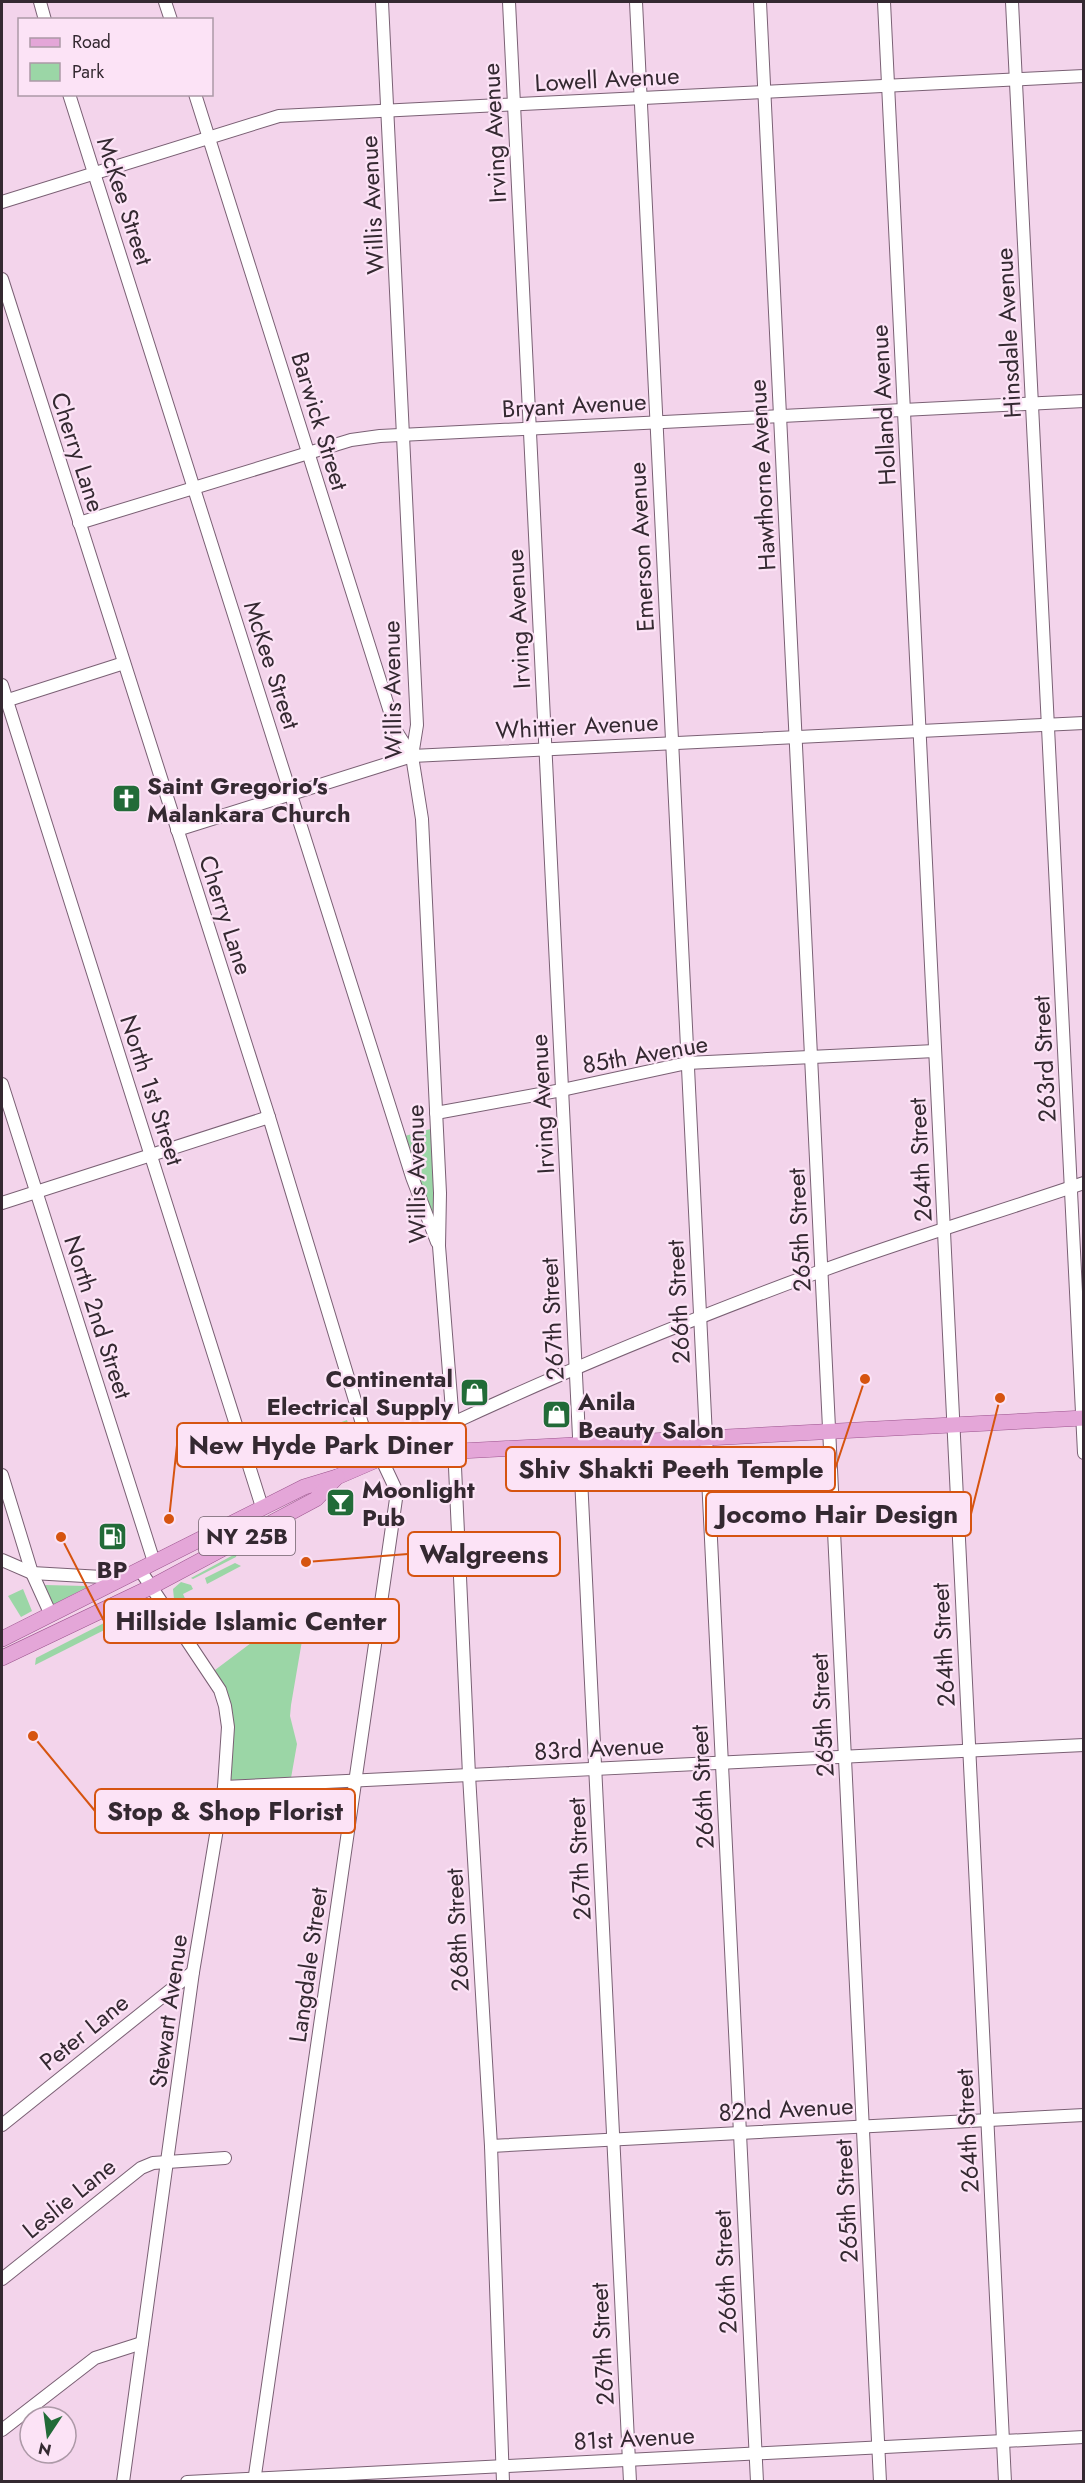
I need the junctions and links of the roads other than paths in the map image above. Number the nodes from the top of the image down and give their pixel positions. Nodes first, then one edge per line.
1 (40, 2) edge
2 (165, 2) edge
3 (382, 2) edge
4 (509, 2) edge
5 (636, 2) edge
6 (760, 2) edge
7 (884, 2) edge
8 (1012, 2) edge
9 (44, 18) edge
10 (170, 18) edge
11 (1083, 76) edge
12 (1017, 80) junction
13 (888, 86) junction
14 (764, 92) junction
15 (70, 96) edge
16 (196, 96) edge
17 (640, 98) junction
18 (514, 104) junction
19 (388, 110) junction
20 (208, 137) junction
21 (95, 173) junction
22 (2, 202) edge
23 (2, 279) edge
24 (1083, 400) edge
25 (1032, 403) junction
26 (904, 410) junction
27 (780, 416) junction
28 (656, 422) junction
29 (530, 428) junction
30 (404, 435) junction
31 (308, 453) junction
32 (194, 488) junction
33 (79, 523) junction
34 (124, 663) junction
35 (1044, 663) joint
36 (2, 685) edge
37 (4, 701) edge
38 (1083, 723) edge
39 (1048, 725) junction
40 (919, 731) junction
41 (796, 736) junction
42 (672, 742) junction
43 (545, 749) junction
44 (412, 756) junction
45 (291, 794) junction
46 (923, 807) joint
47 (177, 830) junction
48 (807, 947) joint
49 (935, 1051) junction
50 (811, 1056) junction
51 (687, 1063) junction
52 (2, 1084) edge
53 (562, 1090) junction
54 (688, 1090) joint
55 (436, 1113) junction
56 (269, 1117) junction
57 (150, 1155) junction
58 (1083, 1184) edge
59 (1071, 1188) junction
60 (36, 1192) junction
61 (2, 1203) edge
62 (944, 1228) junction
63 (569, 1234) joint
64 (438, 1246) junction
65 (822, 1271) junction
66 (700, 1318) junction
67 (576, 1368) junction
68 (450, 1376) joint
69 (1083, 1418) edge
70 (453, 1423) junction
71 (953, 1425) junction
72 (830, 1430) junction
73 (706, 1437) junction
74 (579, 1444) junction
75 (453, 1451) junction
76 (1083, 1454) edge
77 (381, 1458) junction
78 (2, 1475) edge
79 (337, 1477) junction
80 (262, 1507) junction
81 (2, 1560) edge
82 (154, 1562) junction
83 (32, 1573) junction
84 (134, 1573) junction
85 (151, 1587) junction
86 (51, 1616) junction
87 (2, 1639) edge
88 (2, 1658) edge
89 (1083, 1745) edge
90 (969, 1751) junction
91 (845, 1757) junction
92 (722, 1763) junction
93 (595, 1769) junction
94 (469, 1775) junction
95 (356, 1780) junction
96 (224, 1787) junction
97 (194, 1972) junction
98 (1083, 2115) edge
99 (987, 2120) junction
100 (2, 2125) edge
101 (863, 2126) junction
102 (740, 2132) junction
103 (613, 2138) junction
104 (491, 2146) junction
105 (225, 2158) dead end
106 (168, 2162) junction
107 (2, 2279) edge
108 (142, 2343) junction
109 (2, 2430) edge
110 (1083, 2437) edge
111 (1003, 2441) junction
112 (879, 2447) junction
113 (755, 2453) junction
114 (629, 2460) junction
115 (502, 2466) junction
116 (379, 2477) edge
117 (254, 2480) edge
118 (123, 2481) edge
119 (187, 2481) edge
120 (503, 2481) edge
121 (630, 2481) edge
122 (757, 2481) edge
123 (880, 2481) edge
124 (1005, 2481) edge

1 - 9 street
2 - 10 street
3 - 19 street, Willis Avenue
4 - 18 street, Irving Avenue
5 - 17 street, Emerson Avenue
6 - 14 street, Hawthorne Avenue
7 - 13 street, Holland Avenue
8 - 12 street, Hinsdale Avenue
11 - 12 street, Lowell Avenue
12 - 13 street, Lowell Avenue
12 - 25 street, Hinsdale Avenue
13 - 14 street, Lowell Avenue
13 - 26 street, Holland Avenue
14 - 17 street, Lowell Avenue
14 - 27 street, Hawthorne Avenue
15 - 21 street, McKee Street
16 - 20 street, Barwick Street
17 - 18 street, Lowell Avenue
17 - 28 street, Emerson Avenue
18 - 19 street, Lowell Avenue
18 - 29 street, Irving Avenue
19 - 20 street, Lowell Avenue
19 - 30 street, Willis Avenue
20 - 21 street, Lowell Avenue
20 - 31 street, Barwick Street
21 - 22 street, Lowell Avenue
21 - 32 street, McKee Street
23 - 33 street, Cherry Lane
24 - 25 street, Bryant Avenue
25 - 26 street, Bryant Avenue
25 - 35 street, Hinsdale Avenue
26 - 27 street, Bryant Avenue
26 - 40 street, Holland Avenue
27 - 28 street, Bryant Avenue
27 - 41 street, Hawthorne Avenue
28 - 29 street, Bryant Avenue
28 - 42 street, Emerson Avenue
29 - 30 street, Bryant Avenue
29 - 43 street, Irving Avenue
30 - 31 street, Bryant Avenue
30 - 44 street, Willis Avenue
31 - 32 street, Bryant Avenue
31 - 44 street, Barwick Street
32 - 33 street, Bryant Avenue
32 - 45 street, McKee Street
33 - 34 street, Cherry Lane
34 - 37 street
34 - 47 street, Cherry Lane
35 - 39 street, 263rd Street
36 - 37 street, North 1st Street
37 - 57 street, North 1st Street
38 - 39 street, Whittier Avenue
39 - 40 street, Whittier Avenue
39 - 59 street, 263rd Street
40 - 41 street, Whittier Avenue
40 - 46 street, Holland Avenue
41 - 42 street, Whittier Avenue
41 - 48 street, Hawthorne Avenue
42 - 43 street, Whittier Avenue
42 - 51 street, Emerson Avenue
43 - 44 street, Whittier Avenue
43 - 53 street, Irving Avenue
44 - 45 street, Whittier Avenue
44 - 55 street, Willis Avenue
45 - 47 street, Whittier Avenue
45 - 64 street, McKee Street
46 - 49 street, 264th Street
47 - 56 street, Cherry Lane
48 - 50 street, 265th Street
49 - 50 street, 85th Avenue
49 - 62 street, 264th Street
50 - 51 street, 85th Avenue
50 - 65 street, 265th Street
51 - 53 street, 85th Avenue
51 - 54 street, Emerson Avenue
52 - 60 street, North 2nd Street
53 - 55 street, 85th Avenue
53 - 63 street, Irving Avenue
54 - 66 street, 266th Street
55 - 64 street, Willis Avenue
56 - 57 street
56 - 77 street, Cherry Lane
57 - 60 street
57 - 80 street, North 1st Street
58 - 59 street
59 - 62 street
59 - 69 street, 263rd Street
60 - 61 street
60 - 82 street, North 2nd Street
62 - 65 street
62 - 71 street, 264th Street
63 - 67 street, 267th Street
64 - 68 street, Willis Avenue
65 - 66 street
65 - 72 street, 265th Street
66 - 67 street
66 - 73 street, 266th Street
67 - 70 street
67 - 74 street, 267th Street
68 - 70 street, 268th Street
69 - 71 main road, NY 25B
69 - 76 street, 263rd Street
70 - 75 street, 268th Street
71 - 72 main road, NY 25B
71 - 90 street, 264th Street
72 - 73 main road, NY 25B
72 - 91 street, 265th Street
73 - 74 main road, NY 25B
73 - 92 street, 266th Street
74 - 75 main road, NY 25B
74 - 93 street, 267th Street
75 - 77 main road, NY 25B
75 - 94 street, 268th Street
77 - 79 main road, NY 25B
77 - 95 street, Langdale Street
78 - 83 street
79 - 80 main road, NY 25B
79 - 85 main road, NY 25B
80 - 82 main road, NY 25B
81 - 83 street
82 - 84 main road, NY 25B
83 - 84 street
83 - 86 street
84 - 85 street, Stewart Avenue
84 - 86 main road, NY 25B
85 - 88 main road, NY 25B
85 - 96 street, Stewart Avenue
86 - 87 main road, NY 25B
89 - 90 street, 83rd Avenue
90 - 91 street, 83rd Avenue
90 - 99 street, 264th Street
91 - 92 street, 83rd Avenue
91 - 101 street, 265th Street
92 - 93 street, 83rd Avenue
92 - 102 street, 266th Street
93 - 94 street, 83rd Avenue
93 - 103 street, 267th Street
94 - 95 street, 83rd Avenue
94 - 104 street, 268th Street
95 - 96 street, 83rd Avenue
95 - 117 street, Langdale Street
96 - 97 street, Stewart Avenue
97 - 100 street, Peter Lane
97 - 106 street, Stewart Avenue
98 - 99 street, 82nd Avenue
99 - 101 street, 82nd Avenue
99 - 111 street, 264th Street
101 - 102 street, 82nd Avenue
101 - 112 street, 265th Street
102 - 103 street, 82nd Avenue
102 - 113 street, 266th Street
103 - 104 street, 82nd Avenue
103 - 114 street, 267th Street
104 - 115 street, 268th Street
105 - 106 street
106 - 107 street, Leslie Lane
106 - 108 street, Stewart Avenue
108 - 109 street
108 - 118 street, Stewart Avenue
110 - 111 street, 81st Avenue
111 - 112 street, 81st Avenue
111 - 124 street, 264th Street
112 - 113 street, 81st Avenue
112 - 123 street, 265th Street
113 - 114 street, 81st Avenue
113 - 122 street, 266th Street
114 - 115 street, 81st Avenue
114 - 121 street, 267th Street
115 - 116 street, 81st Avenue
115 - 120 street, 268th Street
116 - 117 street, 81st Avenue
117 - 119 street, 81st Avenue

